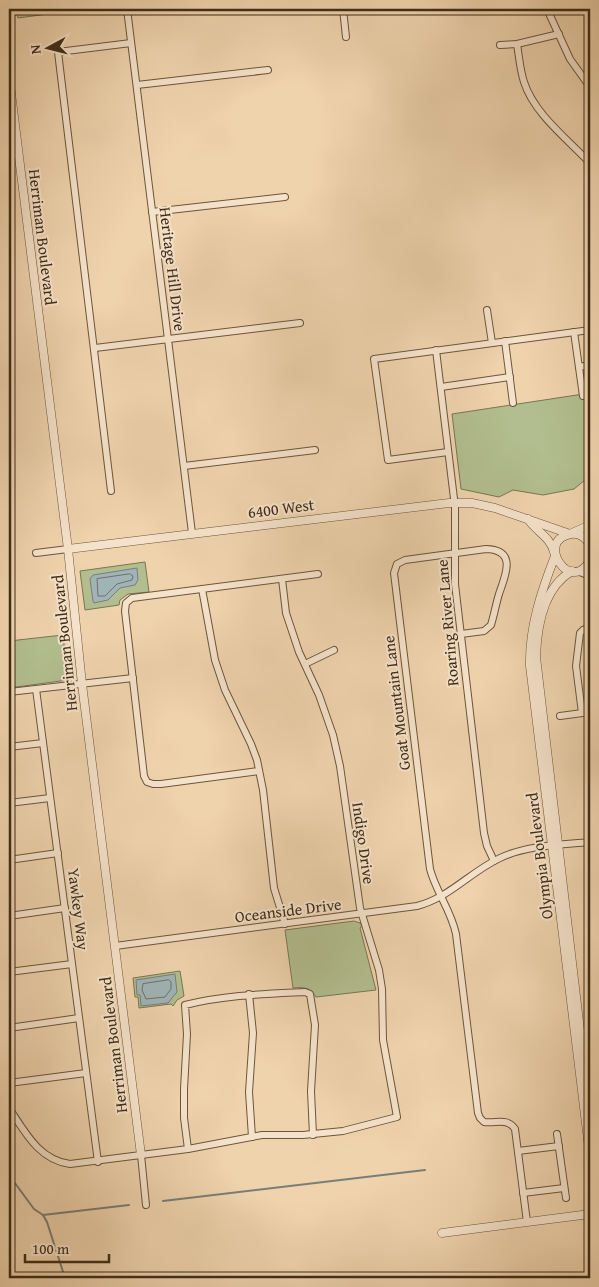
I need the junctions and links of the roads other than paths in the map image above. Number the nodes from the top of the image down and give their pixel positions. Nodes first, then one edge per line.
1 (127, 9) edge
2 (342, 9) edge
3 (547, 9) edge
4 (559, 34) junction
5 (346, 37) dead end
6 (131, 43) junction
7 (517, 44) junction
8 (500, 45) dead end
9 (268, 70) dead end
10 (9, 77) edge
11 (137, 85) junction
12 (590, 87) edge
13 (589, 158) edge
14 (285, 197) dead end
15 (152, 212) junction
16 (488, 310) dead end
17 (300, 323) dead end
18 (590, 330) edge
19 (574, 332) junction
20 (168, 339) junction
21 (505, 341) junction
22 (492, 343) junction
23 (95, 348) junction
24 (436, 350) junction
25 (590, 365) edge
26 (579, 367) junction
27 (510, 377) junction
28 (440, 387) junction
29 (583, 396) dead end
30 (513, 403) dead end
31 (315, 450) dead end
32 (448, 452) junction
33 (184, 466) junction
34 (111, 491) dead end
35 (454, 502) junction
36 (528, 519) junction
37 (590, 525) edge
38 (192, 533) junction
39 (570, 534) junction
40 (590, 545) edge
41 (68, 549) junction
42 (36, 553) dead end
43 (454, 555) junction
44 (555, 555) junction
45 (590, 560) edge
46 (574, 571) junction
47 (318, 574) dead end
48 (590, 576) edge
49 (282, 579) junction
50 (202, 589) junction
51 (590, 627) edge
52 (461, 634) junction
53 (334, 650) dead end
54 (305, 664) junction
55 (133, 678) junction
56 (82, 684) junction
57 (36, 689) junction
58 (9, 692) edge
59 (590, 712) edge
60 (582, 713) junction
61 (560, 716) dead end
62 (43, 743) junction
63 (9, 747) edge
64 (259, 771) junction
65 (50, 798) junction
66 (9, 804) edge
67 (590, 842) edge
68 (555, 846) junction
69 (58, 853) junction
70 (9, 860) edge
71 (494, 861) junction
72 (442, 897) junction
73 (65, 908) junction
74 (362, 914) junction
75 (9, 916) edge
76 (285, 924) junction
77 (115, 946) junction
78 (72, 964) junction
79 (9, 972) edge
80 (248, 994) junction
81 (79, 1018) junction
82 (9, 1028) edge
83 (86, 1073) junction
84 (9, 1083) edge
85 (9, 1108) edge
86 (590, 1115) edge
87 (557, 1134) dead end
88 (314, 1135) junction
89 (252, 1137) junction
90 (559, 1146) junction
91 (188, 1149) junction
92 (518, 1152) junction
93 (141, 1155) junction
94 (590, 1156) edge
95 (98, 1162) junction
96 (564, 1188) junction
97 (523, 1193) junction
98 (566, 1198) dead end
99 (146, 1205) dead end
100 (590, 1214) edge
101 (527, 1222) junction
102 (442, 1233) dead end

1 - 6 street, Heritage Hill Drive
2 - 5 street
3 - 4 street
4 - 7 street
4 - 12 street
6 - 11 street, Heritage Hill Drive
6 - 23 street
7 - 8 street
7 - 13 street
9 - 11 street
10 - 41 street, Herriman Boulevard
11 - 15 street, Heritage Hill Drive
14 - 15 street
15 - 20 street, Heritage Hill Drive
16 - 22 street
17 - 20 street
18 - 19 street
19 - 21 street
19 - 26 street
20 - 23 street
20 - 33 street, Heritage Hill Drive
21 - 22 street
21 - 27 street
22 - 24 street
23 - 34 street
24 - 28 street, Roaring River Lane
24 - 32 street
25 - 26 street
26 - 29 street
27 - 28 street
27 - 30 street
28 - 32 street, Roaring River Lane
31 - 33 street
32 - 35 street, Roaring River Lane
33 - 38 street, Heritage Hill Drive
35 - 36 street, 6400 West
35 - 38 street, 6400 West
35 - 43 street, Roaring River Lane
36 - 39 street, 6400 West
36 - 44 street, 6400 West
37 - 39 street
38 - 41 street, 6400 West
39 - 40 street, 6400 West
39 - 44 street, Olympia Boulevard
41 - 42 street, 6400 West
41 - 56 street, Herriman Boulevard
43 - 52 street, Roaring River Lane
43 - 52 street, Goat Mountain Lane
43 - 72 street, Goat Mountain Lane
44 - 46 street, 6400 West
44 - 68 street, Olympia Boulevard
45 - 46 street, Olympia Boulevard
46 - 48 street
46 - 68 street, Olympia Boulevard
47 - 49 street
49 - 50 street
49 - 54 street, Indigo Drive
50 - 55 street
50 - 64 street
51 - 60 street
52 - 71 street, Roaring River Lane
53 - 54 street
54 - 74 street, Indigo Drive
55 - 56 street
55 - 64 street
56 - 57 street
56 - 77 street, Herriman Boulevard
57 - 58 street
57 - 62 street, Yawkey Way
59 - 60 street
60 - 61 street
62 - 63 street
62 - 65 street, Yawkey Way
64 - 76 street
65 - 66 street
65 - 69 street, Yawkey Way
67 - 68 street, Oceanside Drive
68 - 71 street, Oceanside Drive
68 - 86 street, Olympia Boulevard
68 - 94 street, Olympia Boulevard
69 - 70 street
69 - 73 street, Yawkey Way
71 - 72 street, Oceanside Drive
72 - 74 street, Oceanside Drive
72 - 92 street, Goat Mountain Lane
73 - 75 street
73 - 78 street, Yawkey Way
74 - 76 street, Oceanside Drive
74 - 88 street, Indigo Drive
76 - 77 street, Oceanside Drive
77 - 93 street, Herriman Boulevard
78 - 79 street
78 - 81 street, Yawkey Way
80 - 88 street
80 - 89 street
80 - 91 street
81 - 82 street
81 - 83 street, Yawkey Way
83 - 84 street
83 - 95 street, Yawkey Way
85 - 95 street
87 - 90 street
88 - 89 street
89 - 91 street
90 - 92 street
90 - 96 street
91 - 93 street
92 - 97 street
93 - 95 street
93 - 99 street, Herriman Boulevard
96 - 97 street
96 - 98 street
97 - 101 street
100 - 101 street
101 - 102 street

